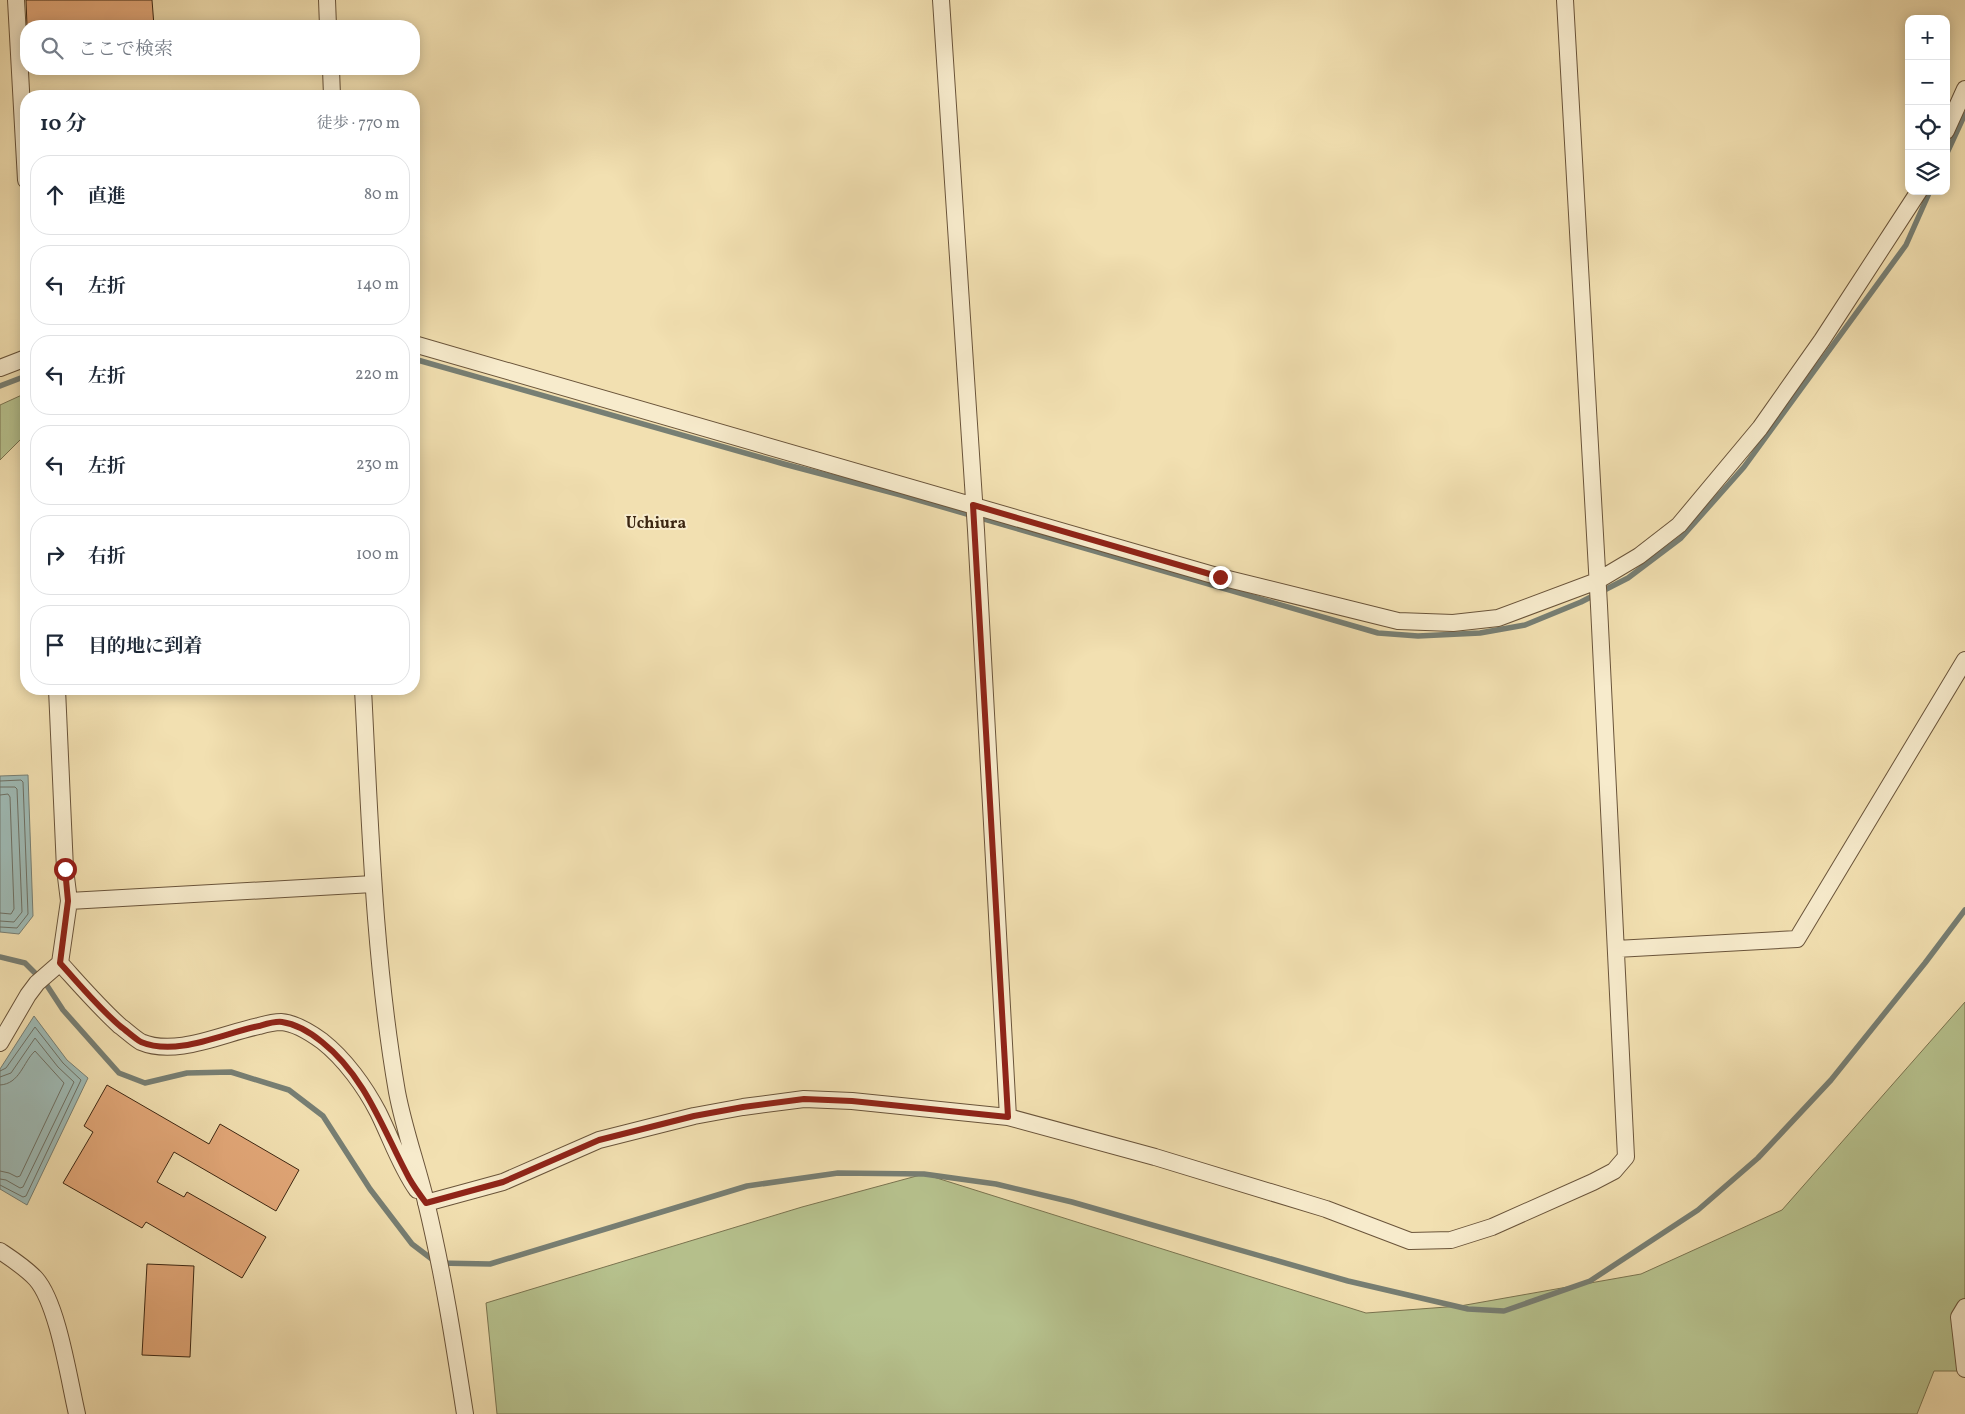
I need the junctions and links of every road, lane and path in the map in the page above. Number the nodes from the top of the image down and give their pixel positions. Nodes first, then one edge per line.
1 (16, 0) edge
2 (327, 0) edge
3 (941, 0) edge
4 (1565, 0) edge
5 (328, 20) edge
6 (20, 72) edge
7 (20, 75) edge
8 (331, 75) edge
9 (21, 90) edge
10 (332, 90) edge
11 (1965, 90) edge
12 (1950, 122) edge
13 (1915, 195) edge
14 (420, 346) edge
15 (20, 360) edge
16 (0, 368) edge
17 (973, 505) junction
18 (1597, 581) junction
19 (1965, 660) edge
20 (57, 695) edge
21 (363, 695) edge
22 (373, 884) junction
23 (68, 901) junction
24 (1616, 949) junction
25 (60, 963) junction
26 (0, 1043) edge
27 (1008, 1117) junction
28 (426, 1203) junction
29 (0, 1251) edge
30 (1965, 1307) edge
31 (1965, 1369) edge
32 (77, 1414) edge
33 (465, 1414) edge

1 - 6 street
2 - 5 street
3 - 17 street
4 - 18 street
7 - 9 street
8 - 10 street
11 - 12 street
13 - 18 street
14 - 17 street
15 - 16 street
17 - 18 street
17 - 27 street
18 - 24 street
19 - 24 street
20 - 23 street
21 - 22 street
22 - 23 street
22 - 28 street
23 - 25 street
24 - 27 street
25 - 26 street
25 - 28 street
27 - 28 street
28 - 33 street
29 - 32 street
30 - 31 street

